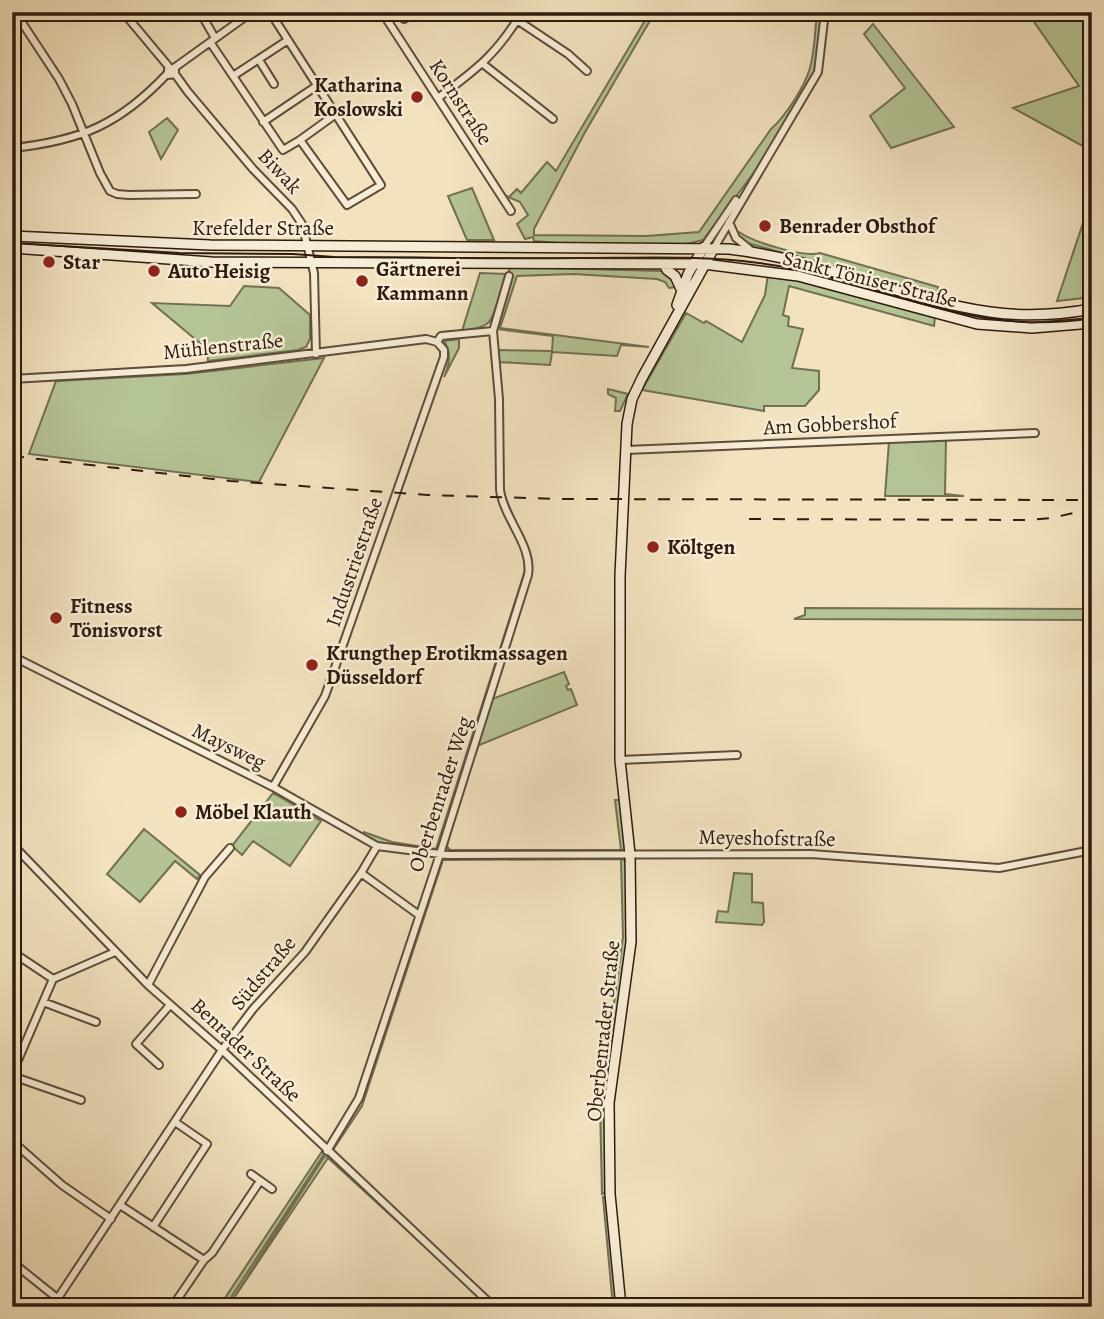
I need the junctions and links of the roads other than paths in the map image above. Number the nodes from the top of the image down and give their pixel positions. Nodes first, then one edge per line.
1 (15, 12) edge
2 (123, 12) edge
3 (200, 12) edge
4 (251, 12) edge
5 (270, 12) edge
6 (382, 12) edge
7 (418, 12) edge
8 (522, 12) edge
9 (825, 12) edge
10 (404, 19) dead end
11 (517, 20) junction
12 (212, 40) junction
13 (288, 40) junction
14 (259, 60) junction
15 (483, 64) junction
16 (171, 71) junction
17 (587, 71) dead end
18 (233, 76) junction
19 (274, 84) dead end
20 (318, 85) junction
21 (438, 98) junction
22 (336, 114) junction
23 (553, 119) dead end
24 (263, 122) junction
25 (85, 134) junction
26 (300, 140) junction
27 (12, 148) edge
28 (760, 167) junction
29 (196, 194) dead end
30 (511, 212) dead end
31 (729, 222) junction
32 (12, 236) edge
33 (308, 245) junction
34 (709, 247) junction
35 (12, 248) edge
36 (516, 248) joint
37 (753, 251) junction
38 (312, 263) junction
39 (511, 263) joint
40 (664, 264) junction
41 (694, 264) junction
42 (704, 264) junction
43 (509, 276) dead end
44 (682, 291) junction
45 (1092, 309) edge
46 (1092, 323) edge
47 (669, 328) junction
48 (493, 331) junction
49 (437, 342) junction
50 (316, 354) junction
51 (12, 379) edge
52 (1035, 433) dead end
53 (626, 450) junction
54 (12, 656) edge
55 (737, 755) dead end
56 (620, 760) junction
57 (273, 787) junction
58 (12, 845) edge
59 (377, 846) junction
60 (230, 848) dead end
61 (1092, 850) edge
62 (437, 853) junction
63 (631, 854) junction
64 (361, 873) junction
65 (418, 914) junction
66 (115, 953) junction
67 (12, 958) edge
68 (52, 979) junction
69 (148, 985) junction
70 (43, 1002) junction
71 (170, 1005) junction
72 (96, 1022) dead end
73 (222, 1050) junction
74 (159, 1065) dead end
75 (12, 1075) edge
76 (81, 1100) dead end
77 (175, 1122) junction
78 (12, 1141) edge
79 (327, 1151) junction
80 (251, 1174) dead end
81 (260, 1181) junction
82 (272, 1189) dead end
83 (120, 1205) junction
84 (111, 1219) junction
85 (153, 1227) junction
86 (204, 1260) junction
87 (12, 1262) edge
88 (58, 1298) junction
89 (52, 1307) edge
90 (172, 1307) edge
91 (494, 1307) edge
92 (621, 1307) edge

1 - 25 street
2 - 16 street, Biwak
3 - 12 street
4 - 12 street
5 - 13 street
6 - 21 street, Kornstraße
7 - 10 street
8 - 11 street
9 - 28 street, Oberbenrader Straße
11 - 15 street
11 - 17 street
12 - 16 street
12 - 18 street
13 - 14 street
13 - 20 street
14 - 18 street
14 - 19 street
15 - 21 street
15 - 23 street
16 - 25 street
16 - 33 street, Biwak
18 - 24 street
20 - 22 street
20 - 24 street
21 - 30 street, Kornstraße
22 - 26 street
22 - 26 street
24 - 26 street
25 - 27 street
25 - 29 street
28 - 31 street, Oberbenrader Straße
28 - 34 street, Oberbenrader Straße
31 - 34 street, Oberbenrader Straße
31 - 37 street
32 - 33 main road, Krefelder Straße
33 - 36 main road, Krefelder Straße
33 - 38 street, Biwak
34 - 36 main road, Sankt Töniser Straße
34 - 37 main road, Sankt Töniser Straße
34 - 41 main road, Oberbenrader Straße
34 - 42 main road, Oberbenrader Straße
35 - 38 main road, Krefelder Straße
37 - 45 main road, Sankt Töniser Straße
38 - 39 main road, Krefelder Straße
38 - 50 street, Biwak
39 - 40 main road, Sankt Töniser Straße
40 - 41 main road, Sankt Töniser Straße
40 - 44 main road
41 - 42 main road, Sankt Töniser Straße
41 - 44 main road, Oberbenrader Straße
42 - 46 main road, Sankt Töniser Straße
42 - 47 main road, Oberbenrader Straße
43 - 48 street, Oberbenrader Weg
44 - 47 main road, Oberbenrader Straße
47 - 53 main road, Oberbenrader Straße
48 - 49 street, Mühlenstraße
48 - 62 street, Oberbenrader Weg
49 - 50 street, Mühlenstraße
49 - 57 street, Industriestraße
50 - 51 street, Mühlenstraße
52 - 53 street, Am Gobbershof
53 - 56 main road, Oberbenrader Straße
54 - 57 street, Maysweg
55 - 56 street
56 - 63 main road, Oberbenrader Straße
57 - 59 street, Maysweg
58 - 66 street, Benrader Straße
59 - 62 street, Maysweg
59 - 64 street, Südstraße
60 - 69 street
61 - 63 street, Meyeshofstraße
62 - 63 street, Meyeshofstraße
62 - 65 street, Oberbenrader Weg
63 - 92 main road, Oberbenrader Straße
64 - 65 street
64 - 73 street, Südstraße
65 - 79 street, Oberbenrader Weg
66 - 68 street
66 - 69 street, Benrader Straße
67 - 68 street
68 - 70 street
69 - 71 street, Benrader Straße
70 - 72 street
70 - 75 street
71 - 73 street, Benrader Straße
71 - 74 street, Benrader Straße
73 - 77 street, Südstraße
73 - 79 street, Benrader Straße
75 - 76 street
77 - 83 street, Südstraße
77 - 85 street
78 - 84 street
79 - 91 street, Benrader Straße
80 - 81 street
81 - 82 street
81 - 86 street
83 - 84 street, Südstraße
83 - 85 street
84 - 88 street, Südstraße
85 - 86 street
86 - 90 street
87 - 88 street
88 - 89 street, Südstraße

